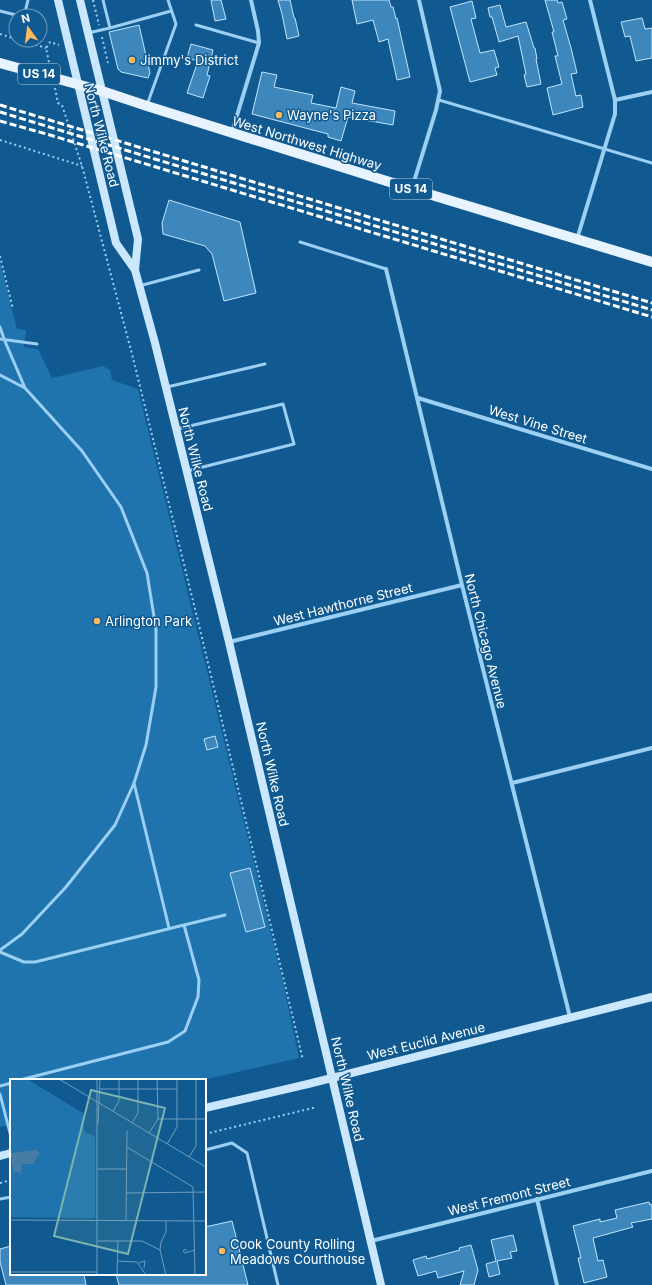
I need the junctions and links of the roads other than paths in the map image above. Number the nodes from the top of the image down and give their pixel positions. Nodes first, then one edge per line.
1 (28, 0) edge
2 (58, 0) edge
3 (80, 0) edge
4 (103, 0) edge
5 (168, 0) edge
6 (251, 0) edge
7 (419, 0) edge
8 (590, 0) edge
9 (0, 11) edge
10 (171, 11) junction
11 (196, 25) dead end
12 (110, 28) junction
13 (88, 33) junction
14 (259, 43) junction
15 (0, 63) edge
16 (78, 85) junction
17 (102, 91) junction
18 (652, 92) edge
19 (438, 100) junction
20 (616, 100) junction
21 (147, 106) junction
22 (232, 132) junction
23 (604, 148) junction
24 (652, 163) edge
25 (412, 189) junction
26 (577, 239) junction
27 (300, 242) dead end
28 (652, 262) edge
29 (386, 269) joint
30 (135, 270) junction
31 (199, 270) dead end
32 (140, 286) junction
33 (0, 327) edge
34 (2, 339) edge
35 (37, 344) dead end
36 (265, 364) dead end
37 (0, 375) edge
38 (166, 387) junction
39 (25, 388) junction
40 (418, 398) junction
41 (176, 429) junction
42 (652, 469) edge
43 (187, 471) junction
44 (462, 585) junction
45 (229, 642) junction
46 (652, 748) edge
47 (134, 783) junction
48 (512, 783) junction
49 (225, 915) dead end
50 (184, 924) junction
51 (169, 928) junction
52 (0, 951) edge
53 (652, 997) edge
54 (570, 1017) junction
55 (333, 1077) junction
56 (24, 1079) edge
57 (10, 1083) edge
58 (0, 1086) edge
59 (0, 1094) edge
60 (206, 1108) edge
61 (10, 1133) edge
62 (206, 1150) edge
63 (10, 1153) edge
64 (0, 1156) edge
65 (652, 1171) edge
66 (10, 1197) edge
67 (0, 1199) edge
68 (537, 1199) junction
69 (371, 1241) junction
70 (278, 1285) edge
71 (382, 1285) edge
72 (557, 1285) edge

1 - 9 lane
2 - 16 main road, North Wilke Road
3 - 13 main road, North Wilke Road
4 - 12 lane
5 - 10 lane
6 - 14 street
7 - 19 street
8 - 20 street
10 - 12 lane
10 - 21 lane
11 - 14 lane
12 - 13 lane
13 - 17 main road, North Wilke Road
14 - 22 street
15 - 16 main road, West Northwest Highway / US 14
16 - 17 main road, West Northwest Highway / US 14
16 - 30 main road, North Wilke Road
17 - 21 main road, West Northwest Highway / US 14
17 - 30 main road, North Wilke Road
18 - 20 street
19 - 23 lane
19 - 25 street
20 - 23 street
21 - 22 main road, West Northwest Highway / US 14
22 - 25 main road, West Northwest Highway / US 14
23 - 24 lane
23 - 26 street
25 - 26 main road, West Northwest Highway / US 14
26 - 28 main road, West Northwest Highway / US 14
27 - 29 lane
29 - 40 street, North Chicago Avenue
30 - 32 main road, North Wilke Road
31 - 32 lane
32 - 38 main road, North Wilke Road
33 - 34 lane
34 - 35 lane
34 - 39 lane
36 - 38 lane
37 - 39 lane
38 - 41 main road, North Wilke Road
39 - 47 lane
40 - 42 street, West Vine Street
40 - 44 street, North Chicago Avenue
41 - 43 main road, North Wilke Road
41 - 43 lane
43 - 45 main road, North Wilke Road
44 - 45 street, West Hawthorne Street
44 - 48 street, North Chicago Avenue
45 - 55 main road, North Wilke Road
46 - 48 street
47 - 51 lane
47 - 52 lane
48 - 54 street, North Chicago Avenue
49 - 50 lane
50 - 51 lane
50 - 56 lane
51 - 52 lane
53 - 54 main road, West Euclid Avenue
54 - 55 main road, West Euclid Avenue
55 - 60 main road, West Euclid Avenue
55 - 69 main road, North Wilke Road
57 - 58 lane
59 - 61 lane
62 - 70 lane
63 - 64 main road
65 - 68 street, West Fremont Street
66 - 67 lane
68 - 69 street, West Fremont Street
68 - 72 street
69 - 71 main road, North Wilke Road

